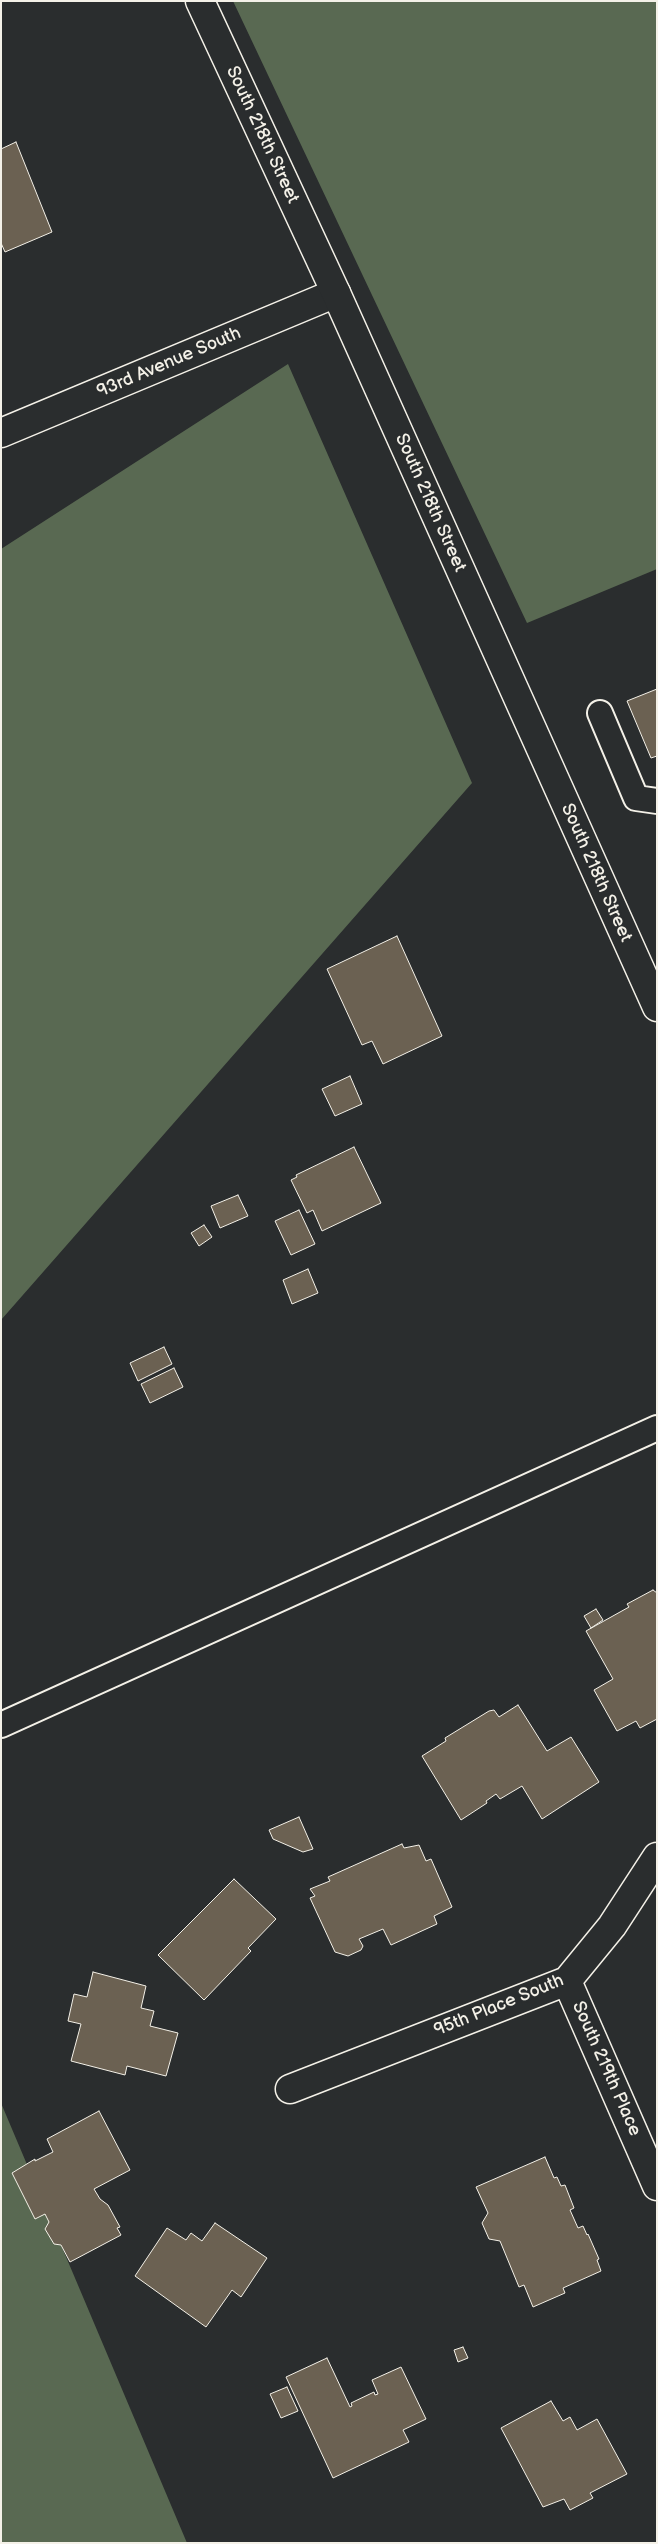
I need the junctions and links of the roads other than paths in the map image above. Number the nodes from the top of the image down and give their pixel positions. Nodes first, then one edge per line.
1 (200, 1) edge
2 (336, 293) junction
3 (1, 433) edge
4 (600, 713) dead end
5 (657, 801) edge
6 (657, 1007) edge
7 (657, 1428) edge
8 (1, 1725) edge
9 (657, 1858) edge
10 (567, 1980) junction
11 (290, 2089) dead end
12 (657, 2186) edge

1 - 2 street, South 218th Street
2 - 3 street, 93rd Avenue South
2 - 6 street, South 218th Street
4 - 5 lane
7 - 8 lane
9 - 10 street, 95th Place South
10 - 11 street, 95th Place South
10 - 12 street, South 219th Place

